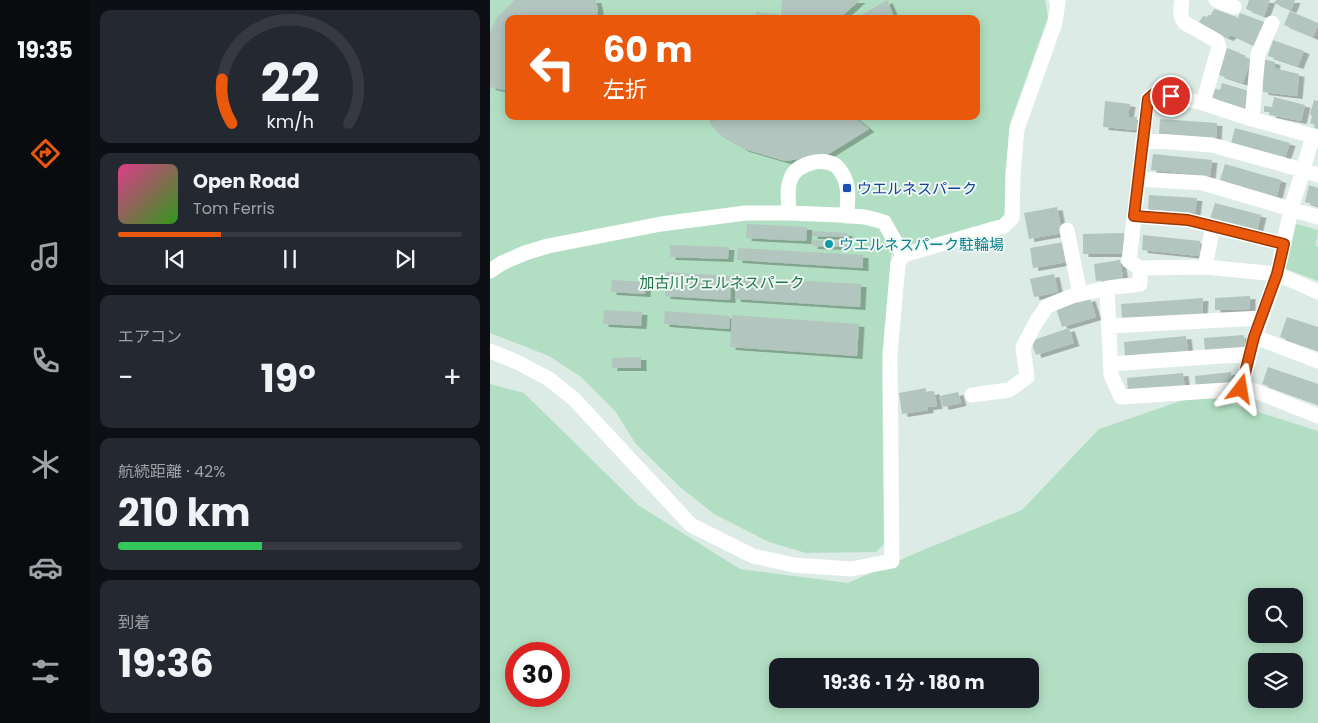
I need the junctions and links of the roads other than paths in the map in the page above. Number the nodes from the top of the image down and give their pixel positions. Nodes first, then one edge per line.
1 (1056, 0) edge
2 (1182, 0) edge
3 (1216, 0) edge
4 (1234, 7) dead end
5 (1272, 23) dead end
6 (1203, 104) junction
7 (1252, 119) junction
8 (1315, 137) edge
9 (1143, 140) junction
10 (1302, 170) junction
11 (1318, 175) edge
12 (1139, 179) junction
13 (1291, 209) junction
14 (789, 213) junction
15 (847, 216) junction
16 (1134, 216) junction
17 (1318, 217) edge
18 (1213, 226) junction
19 (1067, 230) dead end
20 (1284, 244) junction
21 (903, 255) junction
22 (1205, 267) junction
23 (1140, 268) junction
24 (490, 271) edge
25 (1277, 274) junction
26 (1107, 288) junction
27 (1318, 292) edge
28 (1080, 294) junction
29 (1262, 318) junction
30 (1109, 326) junction
31 (1254, 337) junction
32 (490, 351) edge
33 (1250, 354) junction
34 (1318, 361) edge
35 (1110, 364) junction
36 (1241, 389) junction
37 (972, 395) dead end
38 (1318, 416) edge

1 - 21 street
2 - 6 street
3 - 4 street
5 - 7 street
6 - 7 street
6 - 9 street
7 - 8 street
8 - 10 street
9 - 10 street
9 - 12 street
10 - 11 street
10 - 13 street
12 - 13 street
12 - 16 street
13 - 17 street
13 - 20 street
14 - 15 street
14 - 15 street
14 - 24 street
15 - 21 street
16 - 18 street
16 - 23 street
18 - 20 street
18 - 22 street
19 - 28 street
20 - 25 street
21 - 32 street
22 - 23 street
22 - 25 street
23 - 26 street
25 - 27 street
25 - 29 street
26 - 28 street
26 - 30 street
28 - 37 street
29 - 30 street
29 - 31 street
30 - 35 street
31 - 33 street
31 - 34 street
33 - 35 street
33 - 36 street
35 - 36 street
36 - 38 street

